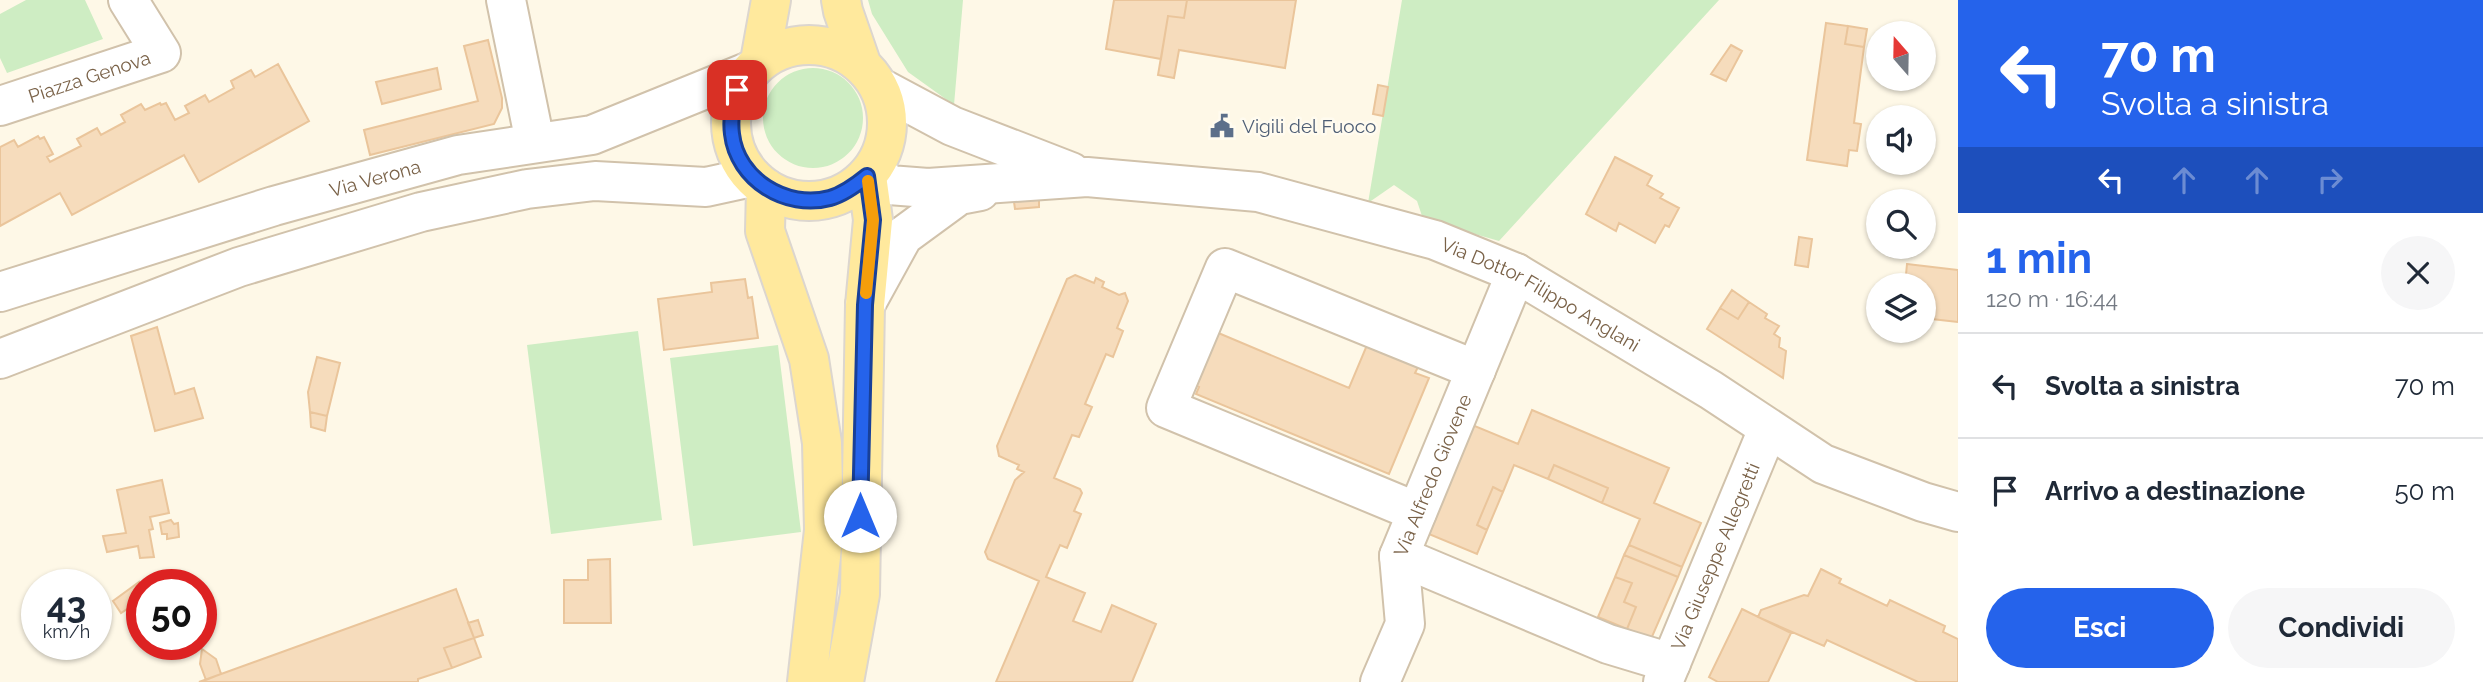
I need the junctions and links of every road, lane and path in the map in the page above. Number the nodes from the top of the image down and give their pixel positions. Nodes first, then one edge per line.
1 (128, 0) edge
2 (506, 0) edge
3 (772, 0) edge
4 (841, 0) edge
5 (755, 66) junction
6 (870, 75) junction
7 (0, 106) edge
8 (535, 142) junction
9 (870, 173) junction
10 (1087, 177) junction
11 (1033, 181) junction
12 (759, 182) junction
13 (1517, 273) junction
14 (0, 292) edge
15 (865, 305) junction
16 (0, 359) edge
17 (1476, 370) junction
18 (1768, 429) junction
19 (1417, 512) junction
20 (1958, 512) edge
21 (1399, 556) junction
22 (1667, 672) edge
23 (807, 682) edge
24 (844, 682) edge
25 (1380, 682) edge

1 - 7 street, Piazza Genova
2 - 8 street
3 - 5 main road
4 - 6 main road
5 - 6 main road
5 - 8 street, Via Verona
5 - 12 main road
6 - 9 main road
6 - 10 street
8 - 14 street, Via Verona
9 - 11 street
9 - 12 main road
9 - 15 main road
10 - 11 street
10 - 13 street, Via Dottor Filippo Anglani
11 - 15 street
12 - 16 street
12 - 23 main road
13 - 17 street, Via Alfredo Giovene
13 - 18 street, Via Dottor Filippo Anglani
15 - 24 main road
17 - 19 street, Via Alfredo Giovene
17 - 19 street
18 - 20 street, Via Dottor Filippo Anglani
18 - 22 street, Via Giuseppe Allegretti
19 - 21 street, Via Alfredo Giovene
21 - 22 street
21 - 25 street, Via Alfredo Giovene

